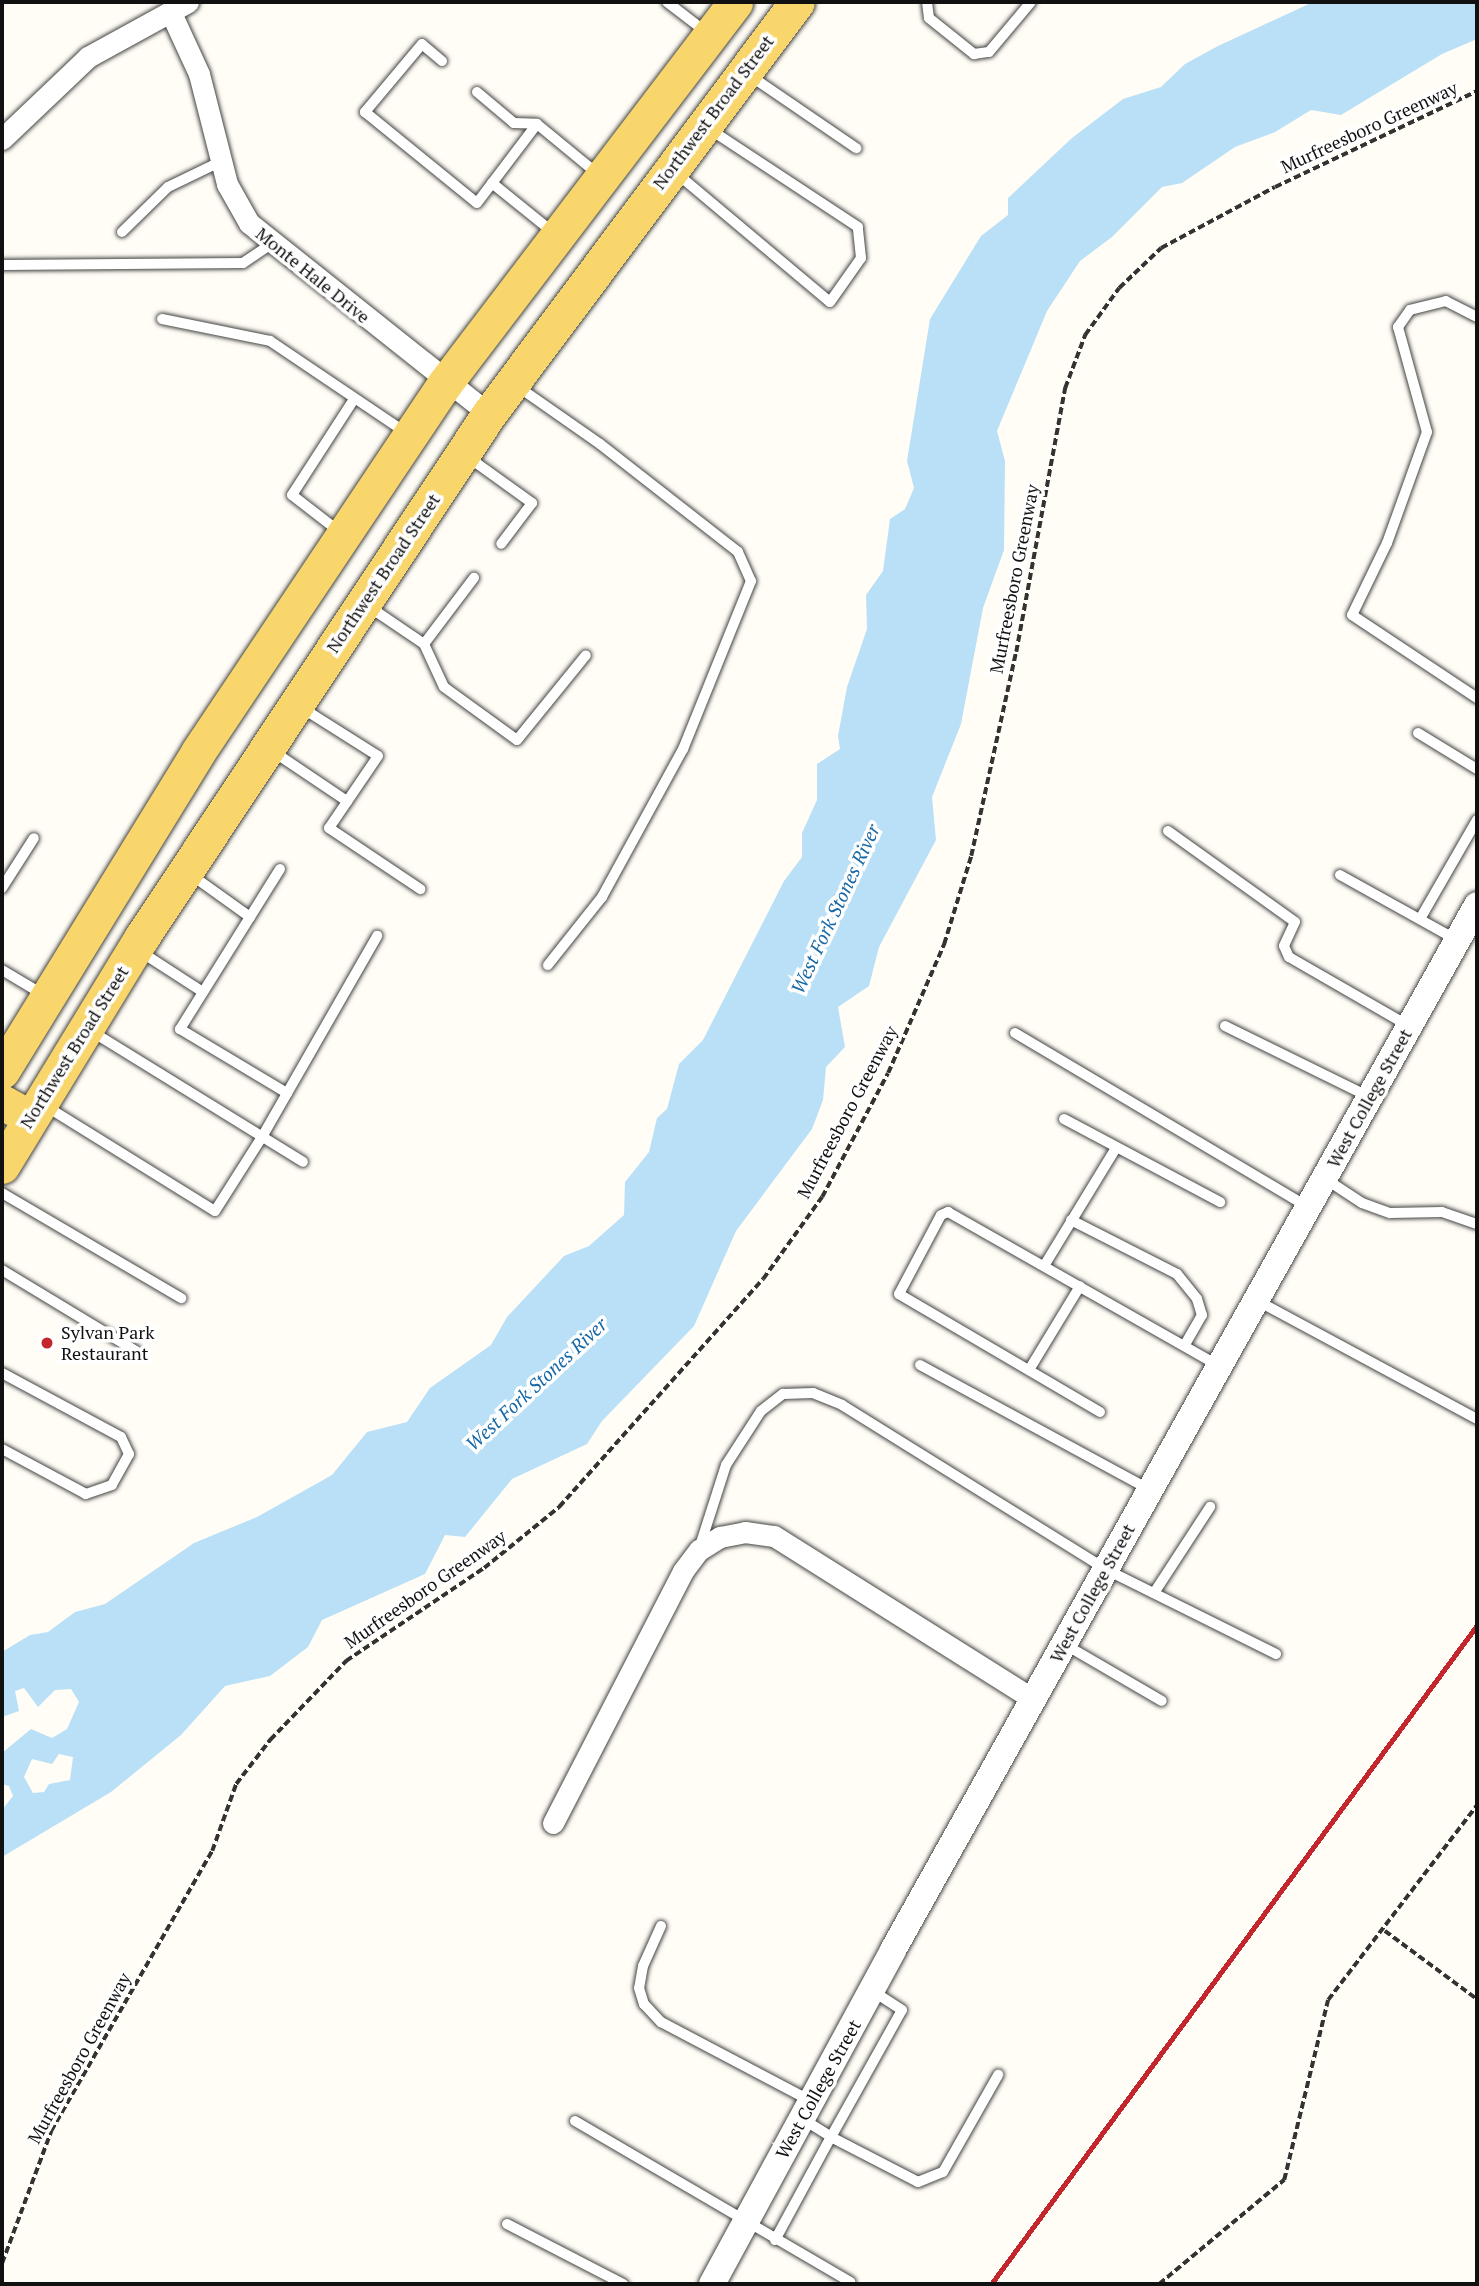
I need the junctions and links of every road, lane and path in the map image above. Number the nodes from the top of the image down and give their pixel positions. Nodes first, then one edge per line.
1 (667, 2) edge
2 (735, 2) edge
3 (927, 2) edge
4 (1031, 2) edge
5 (785, 6) edge
6 (180, 8) edge
7 (709, 35) junction
8 (442, 61) dead end
9 (743, 71) junction
10 (1477, 91) edge
11 (477, 92) dead end
12 (537, 124) junction
13 (703, 124) junction
14 (2, 139) edge
15 (856, 148) dead end
16 (220, 162) junction
17 (670, 167) junction
18 (601, 177) junction
19 (492, 183) junction
20 (122, 232) dead end
21 (557, 235) junction
22 (273, 243) junction
23 (2, 265) edge
24 (1477, 317) edge
25 (162, 319) dead end
26 (446, 382) junction
27 (512, 382) junction
28 (354, 400) junction
29 (489, 414) junction
30 (410, 435) junction
31 (463, 454) junction
32 (343, 535) junction
33 (501, 544) dead end
34 (318, 572) junction
35 (474, 578) dead end
36 (363, 602) junction
37 (424, 644) junction
38 (586, 655) dead end
39 (1477, 698) edge
40 (232, 700) junction
41 (280, 726) junction
42 (1418, 733) dead end
43 (1477, 769) edge
44 (347, 801) junction
45 (1477, 820) edge
46 (1168, 831) dead end
47 (34, 838) dead end
48 (280, 869) dead end
49 (185, 871) junction
50 (1340, 875) dead end
51 (2, 888) edge
52 (420, 890) dead end
53 (1477, 905) edge
54 (250, 917) junction
55 (1420, 919) junction
56 (377, 936) dead end
57 (1457, 940) junction
58 (135, 948) junction
59 (548, 965) dead end
60 (2, 970) edge
61 (203, 992) junction
62 (46, 996) junction
63 (1225, 1026) dead end
64 (1409, 1026) junction
65 (86, 1027) junction
66 (1015, 1033) dead end
67 (2, 1071) edge
68 (287, 1093) junction
69 (1369, 1097) junction
70 (23, 1107) edge
71 (1064, 1119) dead end
72 (259, 1143) junction
73 (1116, 1149) junction
74 (303, 1162) dead end
75 (2, 1166) edge
76 (1324, 1178) junction
77 (2, 1193) edge
78 (1220, 1202) dead end
79 (1308, 1206) junction
80 (1071, 1220) junction
81 (1477, 1224) edge
82 (1044, 1266) junction
83 (2, 1270) edge
84 (1080, 1286) junction
85 (181, 1298) dead end
86 (1256, 1300) junction
87 (1185, 1345) junction
88 (136, 1352) dead end
89 (920, 1365) dead end
90 (1219, 1366) junction
91 (1028, 1370) junction
92 (2, 1373) edge
93 (1100, 1412) dead end
94 (1477, 1419) edge
95 (2, 1449) edge
96 (1150, 1490) junction
97 (1210, 1507) dead end
98 (699, 1550) junction
99 (1105, 1569) junction
100 (1154, 1593) junction
101 (1064, 1644) junction
102 (1276, 1654) dead end
103 (1033, 1699) junction
104 (1162, 1701) dead end
105 (1477, 1805) edge
106 (554, 1823) dead end
107 (661, 1926) dead end
108 (1385, 1931) junction
109 (873, 1991) junction
110 (1477, 1999) edge
111 (998, 2076) dead end
112 (806, 2110) junction
113 (575, 2121) dead end
114 (831, 2137) junction
115 (746, 2221) junction
116 (507, 2224) dead end
117 (775, 2240) junction
118 (2, 2263) edge
119 (849, 2282) dead end
120 (623, 2284) edge
121 (712, 2284) edge
122 (1159, 2284) edge

1 - 7 lane
2 - 7 main road
3 - 4 lane
5 - 9 main road, Northwest Broad Street
6 - 14 street
6 - 16 street, Monte Hale Drive
7 - 18 main road
8 - 19 lane
9 - 13 main road, Northwest Broad Street
9 - 15 lane
10 - 118 path, Murfreesboro Greenway
11 - 12 lane
12 - 18 lane
12 - 19 lane
13 - 17 main road, Northwest Broad Street
13 - 17 lane
16 - 20 lane
16 - 22 street, Monte Hale Drive
17 - 27 main road, Northwest Broad Street
18 - 21 main road
19 - 21 lane
21 - 26 main road
22 - 23 lane
22 - 26 street, Monte Hale Drive
24 - 39 lane
25 - 28 lane
26 - 29 street, Monte Hale Drive
26 - 30 main road
27 - 29 main road, Northwest Broad Street
27 - 59 lane
28 - 30 lane
28 - 32 lane
29 - 31 main road, Northwest Broad Street
30 - 32 main road
31 - 33 lane
31 - 36 main road, Northwest Broad Street
32 - 34 main road
34 - 36 main road
34 - 40 main road
35 - 37 lane
36 - 37 lane
36 - 41 main road, Northwest Broad Street
37 - 38 lane
40 - 41 main road
40 - 62 main road
41 - 44 lane
41 - 44 lane
41 - 49 main road, Northwest Broad Street
42 - 43 lane
44 - 52 lane
45 - 55 lane
46 - 64 lane
47 - 51 lane
48 - 54 lane
49 - 54 lane
49 - 58 main road, Northwest Broad Street
50 - 55 lane
53 - 57 street, West College Street
54 - 61 lane
55 - 57 lane
56 - 68 lane
57 - 64 street, West College Street
58 - 61 lane
58 - 65 main road, Northwest Broad Street
60 - 62 lane
61 - 68 lane
62 - 67 main road
63 - 69 lane
64 - 69 street, West College Street
65 - 70 main road, Northwest Broad Street
65 - 72 lane
66 - 79 lane
68 - 72 lane
69 - 76 street, West College Street
70 - 72 lane
70 - 75 main road, Northwest Broad Street
71 - 73 lane
72 - 74 lane
73 - 78 lane
73 - 80 lane
76 - 79 street, West College Street
76 - 81 lane
77 - 85 lane
79 - 86 street, West College Street
80 - 82 lane
80 - 87 lane
82 - 84 lane
82 - 91 lane
83 - 88 lane
84 - 87 lane
84 - 91 lane
86 - 90 street, West College Street
86 - 94 lane
87 - 90 lane
89 - 96 lane
90 - 96 street, West College Street
91 - 93 lane
92 - 95 lane
96 - 99 street, West College Street
97 - 100 lane
98 - 99 lane
98 - 103 street
98 - 106 street
99 - 100 lane
99 - 101 street, West College Street
100 - 102 lane
101 - 103 street, West College Street
101 - 104 lane
103 - 109 street, West College Street
105 - 108 path
107 - 112 lane
108 - 110 path
108 - 122 path
109 - 112 street, West College Street
109 - 114 lane
111 - 114 lane
112 - 114 lane
112 - 115 street, West College Street
113 - 115 lane
114 - 117 lane
115 - 117 lane
115 - 121 street, West College Street
116 - 120 lane
117 - 119 lane

